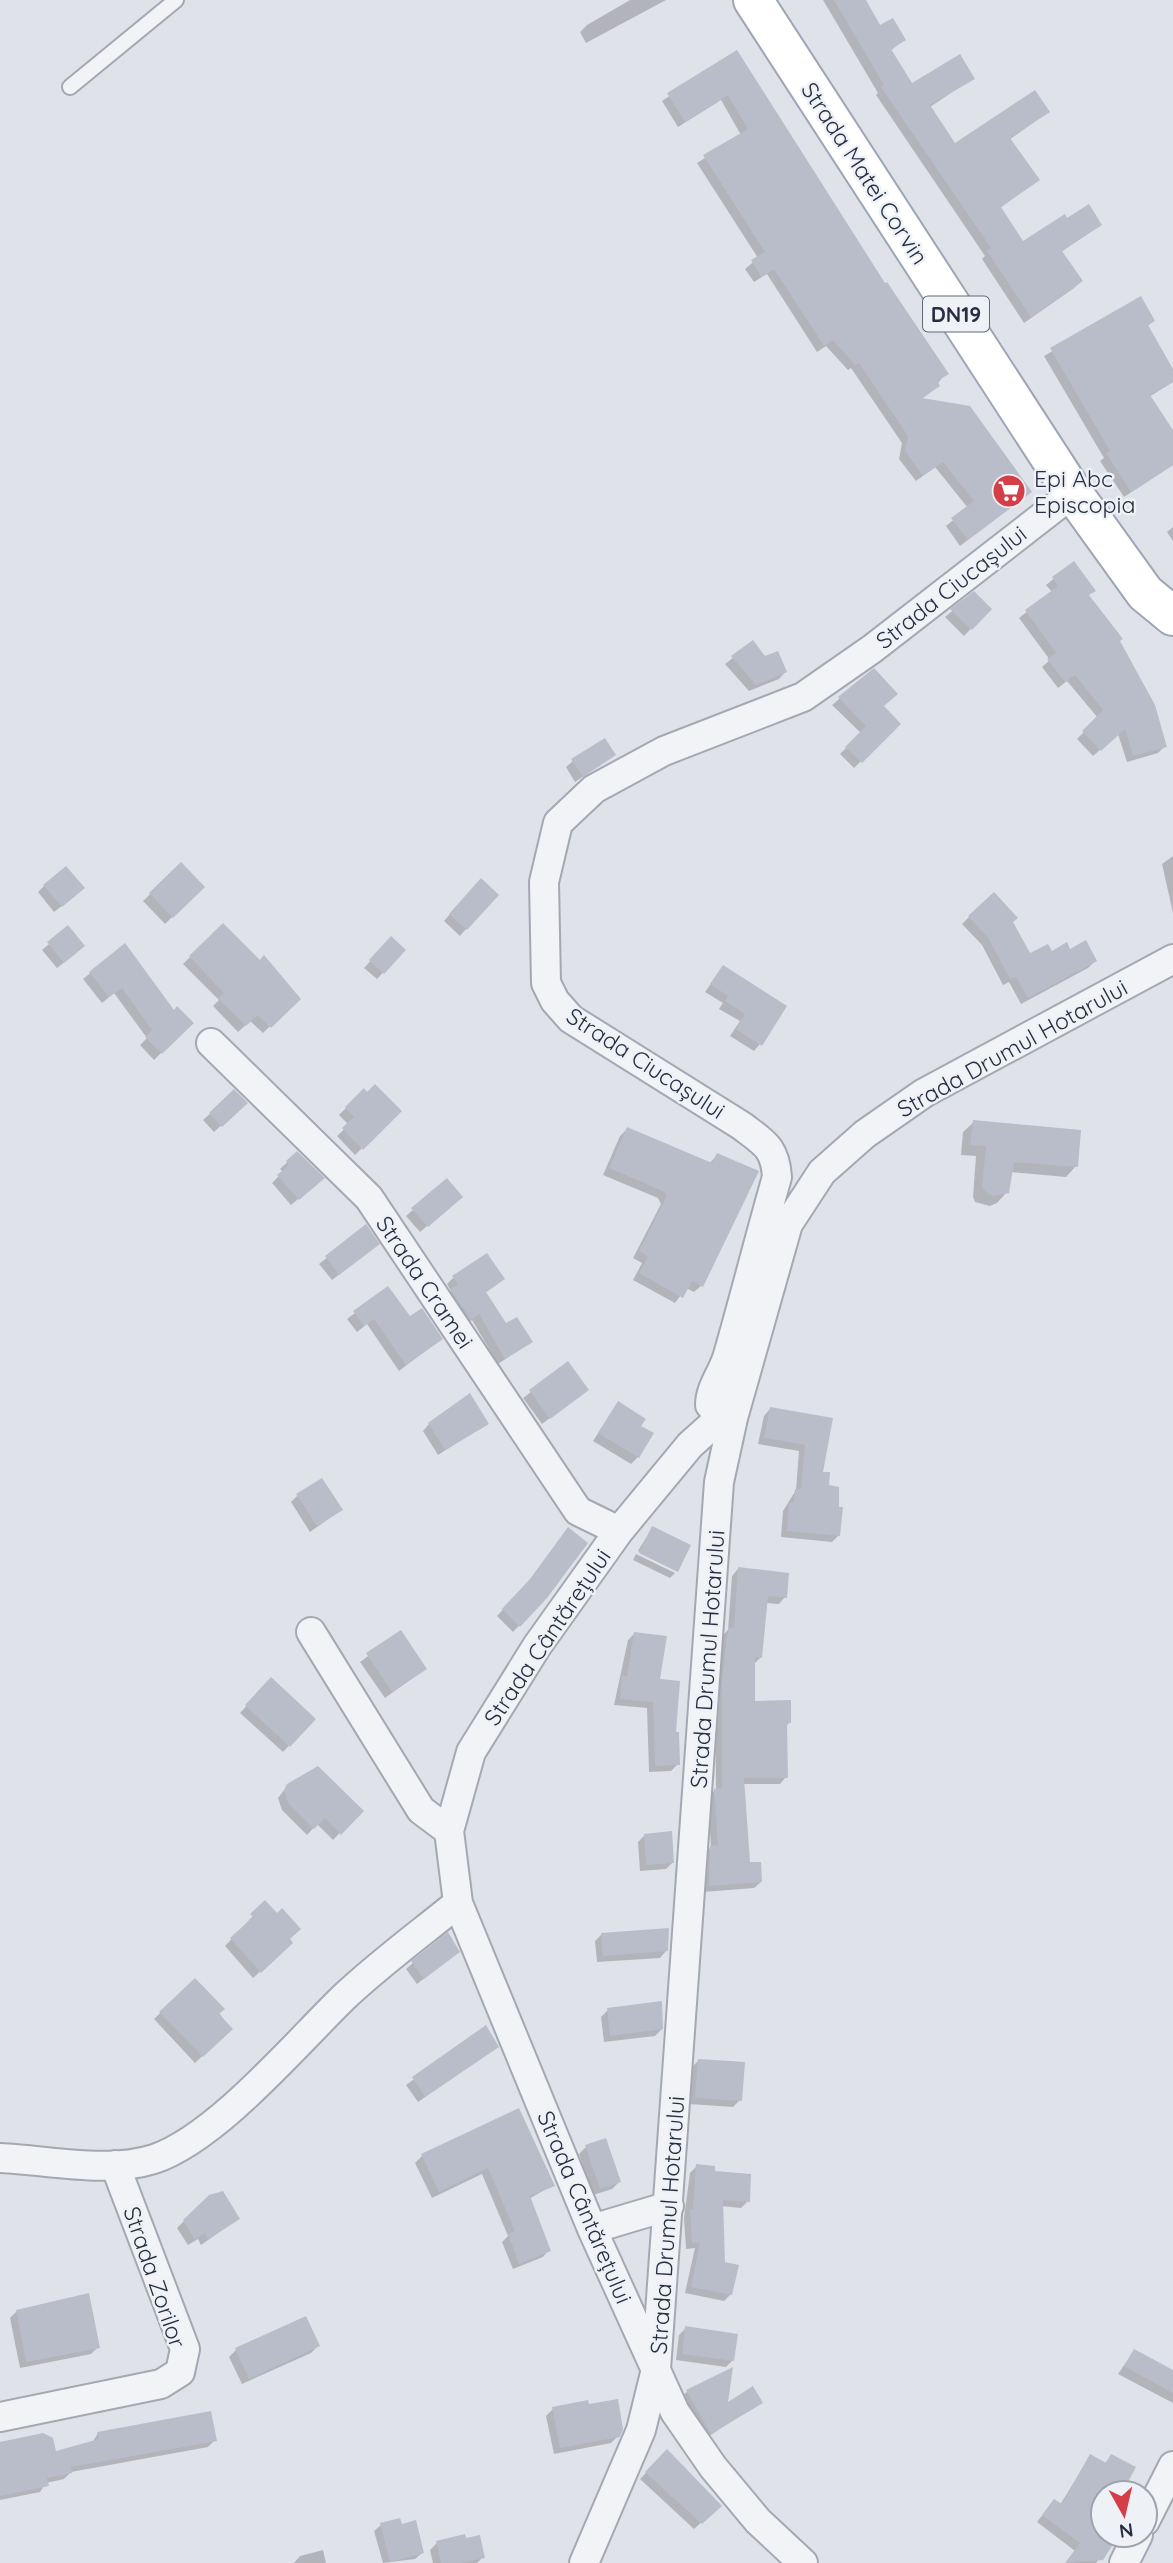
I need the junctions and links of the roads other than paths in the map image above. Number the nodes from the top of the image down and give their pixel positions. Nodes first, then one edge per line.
1 (176, 0) edge
2 (753, 0) edge
3 (70, 87) dead end
4 (1073, 493) junction
5 (1173, 616) edge
6 (1173, 959) edge
7 (211, 1043) dead end
8 (733, 1418) junction
9 (619, 1531) junction
10 (311, 1632) dead end
11 (449, 1831) junction
12 (458, 1903) junction
13 (0, 2158) edge
14 (115, 2165) junction
15 (669, 2206) junction
16 (592, 2230) junction
17 (656, 2369) junction
18 (0, 2417) edge
19 (1173, 2466) edge
20 (1159, 2494) edge
21 (803, 2561) edge
22 (584, 2563) edge

1 - 3 lane
2 - 4 main road, Strada Matei Corvin / DN19
4 - 5 main road, Strada Matei Corvin / DN19
4 - 8 street, Strada Ciucașului
6 - 8 street, Strada Drumul Hotarului
7 - 9 street, Strada Cramei
8 - 9 street, Strada Cântărețului
8 - 15 street, Strada Drumul Hotarului
9 - 11 street, Strada Cântărețului
10 - 11 street
11 - 12 street, Strada Cântărețului
12 - 14 street
12 - 16 street, Strada Cântărețului
13 - 14 street
14 - 18 street, Strada Zorilor
15 - 16 street
15 - 17 street, Strada Drumul Hotarului
16 - 17 street, Strada Cântărețului
17 - 21 street, Strada Cântărețului
17 - 22 street, Strada Drumul Hotarului
19 - 20 street

